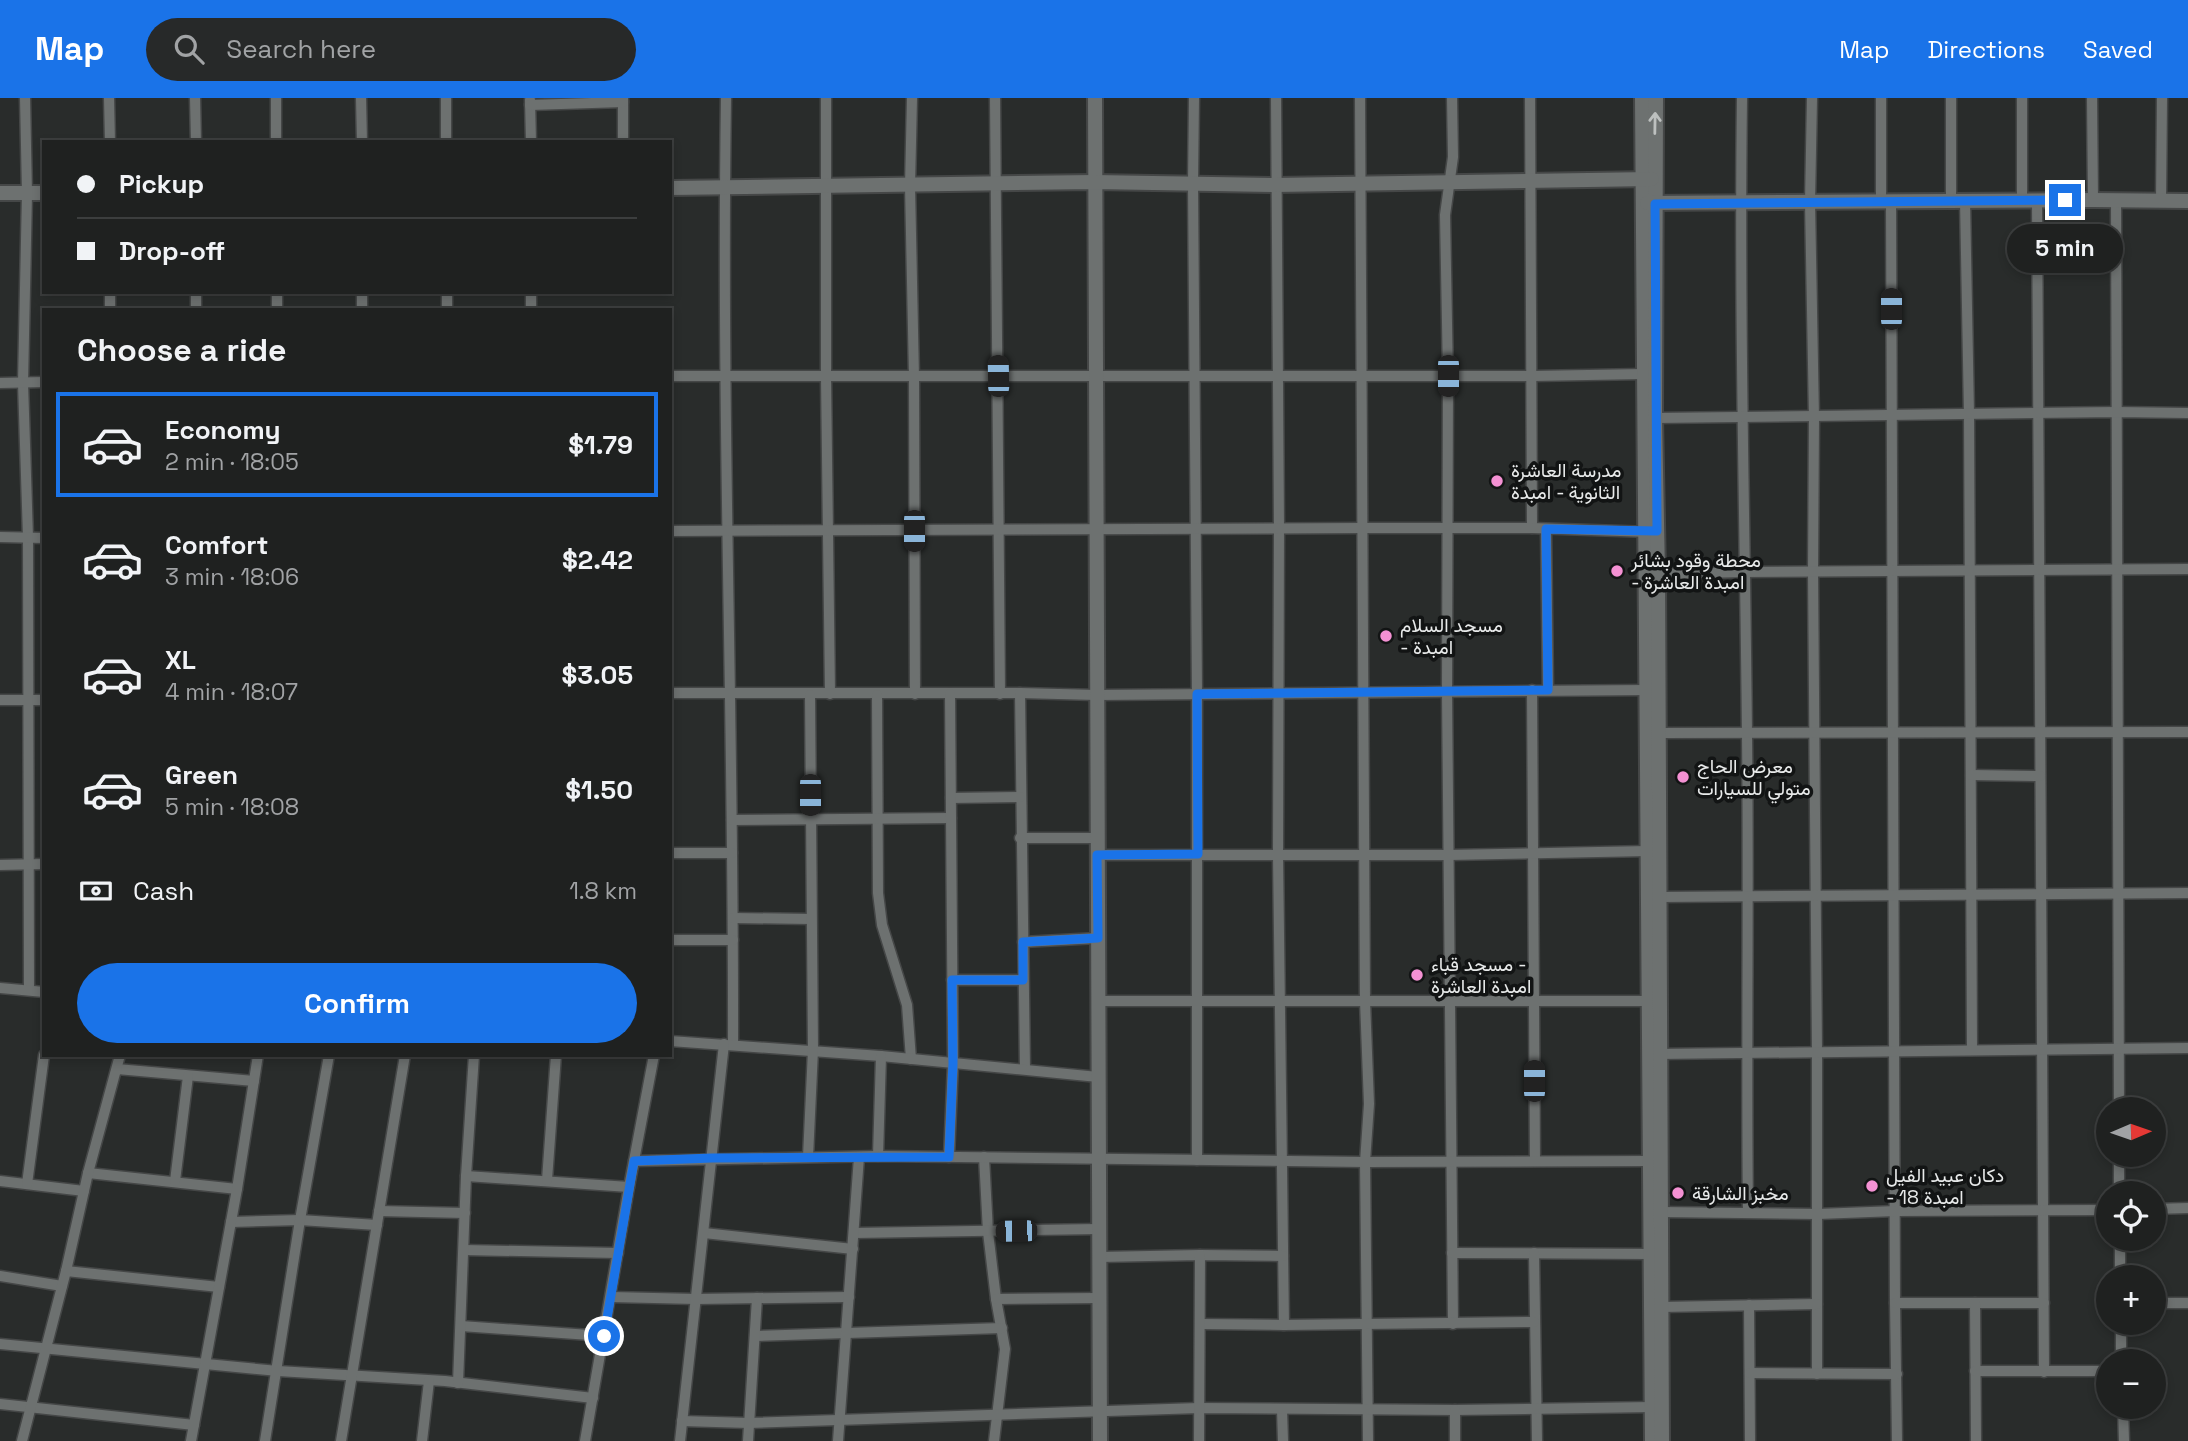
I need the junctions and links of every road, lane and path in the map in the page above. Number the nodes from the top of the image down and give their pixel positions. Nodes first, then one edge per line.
1 (25, 98) edge
2 (109, 98) edge
3 (195, 98) edge
4 (276, 98) edge
5 (361, 98) edge
6 (446, 98) edge
7 (726, 98) edge
8 (826, 98) edge
9 (912, 98) edge
10 (995, 98) edge
11 (1095, 98) edge
12 (1194, 98) edge
13 (1276, 98) edge
14 (1360, 98) edge
15 (1452, 98) edge
16 (1530, 98) edge
17 (1642, 98) edge
18 (1656, 98) edge
19 (1742, 98) edge
20 (1812, 98) edge
21 (1881, 98) edge
22 (1951, 98) edge
23 (2022, 98) edge
24 (2092, 98) edge
25 (2162, 98) edge
26 (623, 100) edge
27 (530, 101) edge
28 (110, 140) edge
29 (196, 140) edge
30 (276, 140) edge
31 (362, 140) edge
32 (446, 140) edge
33 (531, 140) edge
34 (623, 140) edge
35 (1649, 179) junction
36 (1530, 181) junction
37 (1094, 182) junction
38 (995, 183) junction
39 (1193, 183) junction
40 (1361, 183) junction
41 (1449, 183) junction
42 (1275, 185) junction
43 (825, 186) junction
44 (910, 186) junction
45 (672, 188) edge
46 (725, 188) junction
47 (0, 193) edge
48 (27, 193) junction
49 (42, 193) edge
50 (1958, 200) junction
51 (2022, 200) junction
52 (2037, 200) junction
53 (2092, 200) junction
54 (2116, 200) junction
55 (2161, 201) junction
56 (2188, 201) edge
57 (1810, 202) junction
58 (1886, 202) junction
59 (1649, 203) junction
60 (1740, 203) junction
61 (1643, 374) junction
62 (1362, 375) junction
63 (672, 376) edge
64 (998, 376) junction
65 (1094, 376) junction
66 (1196, 376) junction
67 (1278, 376) junction
68 (1448, 376) junction
69 (1533, 376) junction
70 (726, 377) junction
71 (826, 377) junction
72 (914, 377) junction
73 (42, 382) edge
74 (0, 383) edge
75 (23, 383) junction
76 (2117, 412) junction
77 (2039, 413) junction
78 (2188, 413) edge
79 (1969, 414) junction
80 (1892, 415) junction
81 (1742, 416) junction
82 (1655, 418) junction
83 (1814, 418) junction
84 (1279, 528) junction
85 (1362, 528) junction
86 (1448, 528) junction
87 (1532, 528) junction
88 (999, 529) junction
89 (1096, 529) junction
90 (1546, 529) junction
91 (1196, 530) junction
92 (672, 531) edge
93 (729, 531) junction
94 (827, 531) junction
95 (914, 531) junction
96 (1652, 532) junction
97 (0, 537) edge
98 (28, 537) junction
99 (42, 537) edge
100 (2118, 569) junction
101 (2188, 569) edge
102 (1969, 570) junction
103 (2040, 570) junction
104 (1892, 571) junction
105 (1743, 572) junction
106 (1814, 572) junction
107 (1658, 574) junction
108 (1652, 624) junction
109 (1531, 690) junction
110 (1548, 690) junction
111 (1647, 690) junction
112 (1447, 692) junction
113 (1020, 693) junction
114 (1363, 693) junction
115 (672, 694) edge
116 (731, 694) junction
117 (830, 694) junction
118 (915, 694) junction
119 (950, 694) junction
120 (1000, 694) junction
121 (1197, 694) junction
122 (1279, 694) junction
123 (810, 695) junction
124 (877, 695) junction
125 (1097, 695) junction
126 (0, 700) edge
127 (27, 700) junction
128 (42, 700) edge
129 (1815, 732) junction
130 (1971, 732) junction
131 (2040, 732) junction
132 (2188, 732) edge
133 (1658, 733) junction
134 (1747, 733) junction
135 (1892, 733) junction
136 (2117, 733) junction
137 (1971, 775) junction
138 (2040, 776) junction
139 (1020, 797) junction
140 (951, 798) junction
141 (877, 818) junction
142 (951, 818) junction
143 (732, 820) junction
144 (811, 820) junction
145 (1020, 838) junction
146 (1097, 838) junction
147 (1647, 851) junction
148 (672, 853) edge
149 (732, 853) junction
150 (1198, 854) junction
151 (1532, 854) junction
152 (1097, 855) junction
153 (1278, 855) junction
154 (1365, 855) junction
155 (1449, 855) junction
156 (28, 864) junction
157 (42, 864) edge
158 (0, 865) edge
159 (2119, 893) junction
160 (2188, 893) edge
161 (2042, 894) junction
162 (1815, 895) junction
163 (1971, 895) junction
164 (1748, 896) junction
165 (1660, 897) junction
166 (1893, 897) junction
167 (733, 918) junction
168 (811, 919) junction
169 (1098, 938) junction
170 (672, 940) edge
171 (733, 940) junction
172 (1023, 942) junction
173 (952, 980) junction
174 (1023, 980) junction
175 (0, 988) edge
176 (29, 990) junction
177 (42, 992) edge
178 (1534, 1000) junction
179 (1098, 1001) junction
180 (1198, 1001) junction
181 (1280, 1001) junction
182 (1365, 1001) junction
183 (1451, 1001) junction
184 (1648, 1001) junction
185 (672, 1041) edge
186 (728, 1044) junction
187 (2188, 1048) edge
188 (813, 1050) junction
189 (1894, 1050) junction
190 (1972, 1050) junction
191 (2042, 1050) junction
192 (2119, 1050) junction
193 (1746, 1052) junction
194 (1817, 1052) junction
195 (1655, 1054) junction
196 (881, 1056) junction
197 (44, 1057) edge
198 (120, 1057) edge
199 (258, 1057) edge
200 (329, 1057) edge
201 (404, 1057) edge
202 (474, 1057) edge
203 (556, 1057) edge
204 (654, 1057) edge
205 (911, 1059) junction
206 (953, 1063) junction
207 (117, 1069) junction
208 (1025, 1069) junction
209 (188, 1076) junction
210 (1098, 1077) junction
211 (254, 1081) junction
212 (2119, 1097) edge
213 (878, 1156) junction
214 (808, 1157) junction
215 (859, 1157) junction
216 (949, 1157) junction
217 (984, 1157) junction
218 (712, 1158) junction
219 (1098, 1159) junction
220 (1197, 1160) junction
221 (1281, 1160) junction
222 (634, 1161) junction
223 (1535, 1161) junction
224 (1649, 1161) junction
225 (1365, 1162) junction
226 (1452, 1162) junction
227 (88, 1173) junction
228 (466, 1176) junction
229 (547, 1180) junction
230 (0, 1181) edge
231 (175, 1181) junction
232 (27, 1184) junction
233 (629, 1187) junction
234 (237, 1189) junction
235 (84, 1191) junction
236 (2188, 1208) edge
237 (2166, 1209) edge
238 (2043, 1210) junction
239 (2096, 1210) edge
240 (379, 1211) junction
241 (1896, 1211) junction
242 (1661, 1212) junction
243 (1748, 1212) junction
244 (465, 1213) junction
245 (1818, 1213) junction
246 (300, 1220) junction
247 (231, 1222) junction
248 (377, 1225) junction
249 (1099, 1229) junction
250 (988, 1232) junction
251 (704, 1233) junction
252 (854, 1233) junction
253 (853, 1249) junction
254 (464, 1250) junction
255 (618, 1253) junction
256 (1452, 1253) junction
257 (1534, 1254) junction
258 (1650, 1254) junction
259 (1200, 1255) junction
260 (1283, 1256) junction
261 (1099, 1257) junction
262 (66, 1271) junction
263 (0, 1276) edge
264 (62, 1286) junction
265 (219, 1287) junction
266 (611, 1297) junction
267 (849, 1297) junction
268 (757, 1298) junction
269 (1098, 1298) junction
270 (696, 1299) junction
271 (996, 1299) junction
272 (1895, 1303) junction
273 (1975, 1303) junction
274 (2044, 1303) junction
275 (2166, 1303) edge
276 (2188, 1303) edge
277 (1817, 1304) junction
278 (1749, 1305) junction
279 (1661, 1307) junction
280 (1534, 1322) junction
281 (1201, 1324) junction
282 (1367, 1324) junction
283 (1452, 1324) junction
284 (1284, 1325) junction
285 (461, 1326) junction
286 (1002, 1328) junction
287 (847, 1334) junction
288 (604, 1336) junction
289 (755, 1336) junction
290 (0, 1344) edge
291 (46, 1350) junction
292 (204, 1363) junction
293 (278, 1371) junction
294 (1975, 1371) junction
295 (2096, 1371) edge
296 (2044, 1372) junction
297 (1750, 1373) junction
298 (1817, 1374) junction
299 (1896, 1374) junction
300 (351, 1375) junction
301 (429, 1381) junction
302 (458, 1383) junction
303 (593, 1398) junction
304 (0, 1404) edge
305 (1652, 1407) junction
306 (30, 1408) junction
307 (1199, 1408) junction
308 (1368, 1408) junction
309 (1536, 1409) junction
310 (1282, 1410) junction
311 (1454, 1410) junction
312 (1100, 1411) junction
313 (997, 1415) junction
314 (2123, 1419) edge
315 (840, 1420) junction
316 (682, 1421) junction
317 (749, 1423) junction
318 (194, 1425) junction
319 (22, 1441) edge
320 (191, 1441) edge
321 (265, 1441) edge
322 (341, 1441) edge
323 (422, 1441) edge
324 (585, 1441) edge
325 (680, 1441) edge
326 (748, 1441) edge
327 (838, 1441) edge
328 (994, 1441) edge
329 (1100, 1441) edge
330 (1199, 1441) edge
331 (1283, 1441) edge
332 (1368, 1441) edge
333 (1454, 1441) edge
334 (1536, 1441) edge
335 (1652, 1441) edge
336 (1662, 1441) edge
337 (1749, 1441) edge
338 (1897, 1441) edge
339 (1976, 1441) edge
340 (2124, 1441) edge

1 - 48 street
2 - 28 street
3 - 29 street
4 - 30 street
5 - 31 street
6 - 32 street
7 - 46 street
8 - 43 street
9 - 44 street
10 - 38 street
11 - 37 street
12 - 39 street
13 - 42 street
14 - 40 street
15 - 41 street
16 - 36 street
17 - 35 street
35 -> 18 street
19 - 60 street
20 - 57 street
21 - 58 street
22 - 50 street
23 - 51 street
24 - 53 street
25 - 55 street
26 - 27 street
26 - 34 street
27 - 33 street
35 - 36 street
35 - 59 street
36 - 41 street
36 - 69 street
37 - 38 street
37 - 39 street
37 - 65 street
38 - 44 street
38 - 64 street
39 - 42 street
39 - 66 street
40 - 41 street
40 - 42 street
40 - 62 street
41 - 68 street
42 - 67 street
43 - 44 street
43 - 46 street
43 - 71 street
44 - 72 street
45 - 46 street
46 - 70 street
47 - 48 street
48 - 49 street
48 - 75 street
50 - 51 street
50 - 58 street
50 - 79 street
51 - 52 street
52 - 53 street
52 - 77 street
53 - 54 street
54 - 55 street
54 - 76 street
55 - 56 street
57 - 58 street
57 - 60 street
57 - 83 street
58 - 80 street
59 - 60 street
59 - 61 street
59 - 82 street
60 - 81 street
61 - 69 street
61 - 96 street
62 - 67 street
62 - 68 street
62 - 85 street
63 - 70 street
64 - 65 street
64 - 72 street
64 - 88 street
65 - 66 street
65 - 89 street
66 - 67 street
66 - 91 street
67 - 84 street
68 - 69 street
68 - 86 street
69 - 87 street
70 - 71 street
70 - 93 street
71 - 72 street
71 - 94 street
72 - 95 street
73 - 75 street
74 - 75 street
75 - 98 street
76 - 77 street
76 - 78 street
76 - 100 street
77 - 79 street
77 - 103 street
79 - 80 street
79 - 102 street
80 - 83 street
80 - 104 street
81 - 82 street
81 - 83 street
81 - 105 street
82 - 96 street
83 - 106 street
84 - 85 street
84 - 91 street
84 - 122 street
85 - 86 street
85 - 114 street
86 - 87 street
86 - 112 street
87 - 90 street
88 - 89 street
88 - 95 street
88 - 120 street
89 - 91 street
89 - 125 street
90 - 96 street
90 - 110 street
91 - 121 street
92 - 93 street
93 - 94 street
93 - 116 street
94 - 95 street
94 - 117 street
95 - 118 street
96 - 107 street
96 - 108 street
97 - 98 street
98 - 99 street
98 - 127 street
100 - 101 street
100 - 103 street
100 - 136 street
102 - 103 street
102 - 104 street
102 - 130 street
103 - 131 street
104 - 106 street
104 - 135 street
105 - 106 street
105 - 107 street
105 - 134 street
106 - 129 street
107 - 108 street
108 - 111 street
108 - 133 street
109 - 110 street
109 - 112 street
109 - 151 street
110 - 111 street
111 - 147 street
112 - 114 street
112 - 155 street
113 - 120 street
113 - 125 street
113 - 139 street
114 - 122 street
114 - 154 street
115 - 116 street
116 - 123 street
116 - 143 street
117 - 123 street
117 - 124 street
118 - 119 street
118 - 124 street
119 - 120 street
119 - 140 street
121 - 122 street
121 - 125 street
121 - 150 street
122 - 153 street
123 - 144 street
124 - 141 street
125 - 146 street
126 - 127 street
127 - 128 street
127 - 156 street
129 - 134 street
129 - 135 street
129 - 162 street
130 - 131 street
130 - 135 street
130 - 137 street
131 - 136 street
131 - 138 street
132 - 136 street
133 - 134 street
133 - 165 street
134 - 164 street
135 - 166 street
136 - 159 street
137 - 138 street
137 - 163 street
138 - 161 street
139 - 140 street
139 - 145 street
140 - 142 street
141 - 142 street
141 - 144 street
141 - 205 street
142 - 173 street
143 - 144 street
143 - 149 street
144 - 168 street
145 - 146 street
145 - 172 street
146 - 152 street
147 - 151 street
147 - 184 street
148 - 149 street
149 - 167 street
150 - 152 street
150 - 153 street
150 - 180 street
151 - 155 street
151 - 178 street
152 - 169 street
153 - 154 street
153 - 181 street
154 - 155 street
154 - 182 street
155 - 183 street
156 - 157 street
156 - 158 street
156 - 176 street
159 - 160 street
159 - 161 street
159 - 192 street
161 - 163 street
161 - 191 street
162 - 164 street
162 - 166 street
162 - 194 street
163 - 166 street
163 - 190 street
164 - 165 street
164 - 193 street
165 - 195 street
166 - 189 street
167 - 168 street
167 - 171 street
168 - 188 street
169 - 172 street
169 - 179 street
170 - 171 street
171 - 186 street
172 - 174 street
173 - 174 street
173 - 206 street
174 - 208 street
175 - 176 street
176 - 177 street
178 - 183 street
178 - 184 street
178 - 223 street
179 - 180 street
179 - 210 street
180 - 181 street
180 - 220 street
181 - 182 street
181 - 221 street
182 - 183 street
182 - 225 street
183 - 226 street
184 - 195 street
185 - 186 street
186 - 188 street
186 - 218 street
187 - 192 street
188 - 196 street
188 - 214 street
189 - 190 street
189 - 194 street
189 - 241 street
190 - 191 street
191 - 192 street
191 - 238 street
192 - 212 street
193 - 194 street
193 - 195 street
193 - 243 street
194 - 245 street
195 - 224 street
195 - 242 street
196 - 205 street
196 - 213 street
197 - 232 street
198 - 207 street
199 - 211 street
200 - 246 street
201 - 240 street
202 - 228 street
203 - 229 street
204 - 222 street
205 - 206 street
206 - 208 street
206 - 216 street
207 - 209 street
207 - 227 street
208 - 210 street
209 - 211 street
209 - 231 street
210 - 219 street
211 - 234 street
213 - 215 street
213 - 216 street
214 - 215 street
214 - 218 street
215 - 252 street
216 - 217 street
217 - 219 street
217 - 250 street
218 - 222 street
218 - 251 street
219 - 220 street
219 - 249 street
220 - 221 street
221 - 225 street
221 - 260 street
222 - 233 street
223 - 224 street
223 - 226 street
224 - 258 street
225 - 226 street
225 - 282 street
226 - 256 street
227 - 231 street
227 - 235 street
228 - 229 street
228 - 244 street
229 - 233 street
230 - 232 street
231 - 234 street
232 - 235 street
233 - 255 street
234 - 247 street
235 - 262 street
236 - 237 street
238 - 239 street
238 - 241 street
238 - 274 street
240 - 244 street
240 - 248 street
241 - 245 street
241 - 272 street
242 - 243 street
242 - 279 street
243 - 245 street
244 - 254 street
245 - 277 street
246 - 247 street
246 - 248 street
246 - 293 street
247 - 265 street
248 - 300 street
249 - 250 street
249 - 261 street
250 - 252 street
250 - 271 street
251 - 253 street
251 - 270 street
252 - 253 street
253 - 267 street
254 - 255 street
254 - 285 street
255 - 266 street
256 - 257 street
256 - 283 street
257 - 258 street
257 - 280 street
258 - 305 street
259 - 260 street
259 - 261 street
259 - 281 street
260 - 284 street
261 - 269 street
262 - 264 street
262 - 265 street
263 - 264 street
264 - 291 street
265 - 292 street
266 - 270 street
266 - 288 street
267 - 268 street
267 - 287 street
268 - 270 street
268 - 289 street
269 - 271 street
269 - 312 street
270 - 316 street
271 - 286 street
272 - 273 street
272 - 299 street
273 - 274 street
273 - 294 street
274 - 296 street
275 - 276 street
277 - 278 street
277 - 298 street
278 - 279 street
278 - 297 street
279 - 336 street
280 - 283 street
280 - 309 street
281 - 284 street
281 - 307 street
282 - 283 street
282 - 284 street
282 - 308 street
285 - 288 street
285 - 302 street
286 - 287 street
286 - 313 street
287 - 289 street
287 - 315 street
288 - 303 street
289 - 317 street
290 - 291 street
291 - 292 street
291 - 306 street
292 - 293 street
292 - 318 street
293 - 300 street
293 - 321 street
294 - 296 street
294 - 339 street
295 - 296 street
297 - 298 street
297 - 337 street
298 - 299 street
299 - 338 street
300 - 301 street
300 - 322 street
301 - 302 street
301 - 323 street
302 - 303 street
303 - 324 street
304 - 306 street
305 - 309 street
305 - 335 street
306 - 318 street
306 - 319 street
307 - 310 street
307 - 312 street
307 - 330 street
308 - 310 street
308 - 311 street
308 - 332 street
309 - 311 street
309 - 334 street
310 - 331 street
311 - 333 street
312 - 313 street
312 - 329 street
313 - 315 street
313 - 328 street
314 - 340 street
315 - 317 street
315 - 327 street
316 - 317 street
316 - 325 street
317 - 326 street
318 - 320 street

